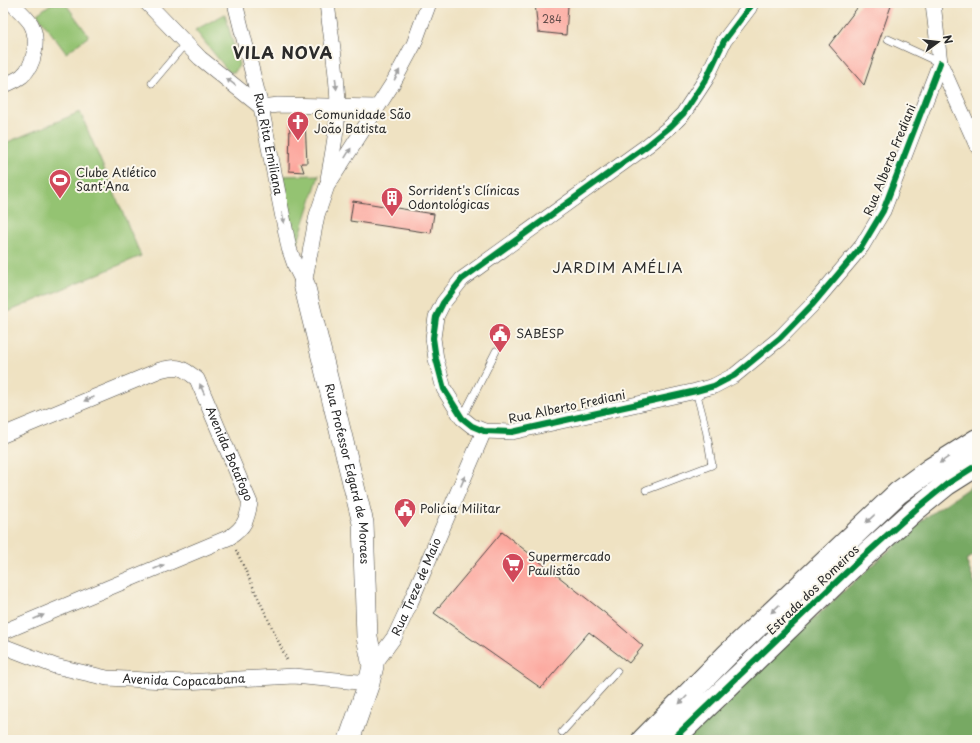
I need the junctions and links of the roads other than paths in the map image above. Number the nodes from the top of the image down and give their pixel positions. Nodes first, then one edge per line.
1 (12, 3) edge
2 (147, 3) edge
3 (235, 3) edge
4 (327, 3) edge
5 (429, 3) edge
6 (751, 3) edge
7 (932, 3) edge
8 (888, 39) dead end
9 (185, 44) junction
10 (940, 63) junction
11 (152, 83) dead end
12 (3, 86) edge
13 (261, 107) junction
14 (338, 107) junction
15 (376, 107) junction
16 (977, 146) edge
17 (327, 186) junction
18 (304, 284) junction
19 (496, 351) dead end
20 (696, 391) junction
21 (462, 418) junction
22 (484, 431) junction
23 (3, 435) edge
24 (974, 440) edge
25 (977, 465) edge
26 (646, 490) dead end
27 (3, 632) edge
28 (3, 646) edge
29 (617, 671) dead end
30 (371, 674) junction
31 (562, 732) dead end
32 (349, 740) edge
33 (643, 740) edge
34 (672, 740) edge

1 - 12 street
2 - 9 street
3 - 13 street, Rua Rita Emiliana
4 -> 14 street
15 -> 5 street
6 - 21 street, Rua Alberto Frediani
7 - 10 street
8 - 10 lane
9 - 11 lane
13 -> 9 street
10 - 16 street
10 - 20 street, Rua Alberto Frediani
13 - 14 street
13 -> 18 street, Rua Rita Emiliana
14 - 15 street
14 - 17 street
17 -> 15 street
17 - 18 street
18 - 30 street, Rua Professor Edgard de Moraes
19 - 21 lane
20 - 22 street, Rua Alberto Frediani
20 - 26 lane
21 - 22 street, Rua Alberto Frediani
30 -> 22 street, Rua Treze de Maio
27 -> 23 street, Avenida Botafogo
24 -> 33 main road, Estrada dos Romeiros
25 - 34 main road, Estrada dos Romeiros
28 - 30 street, Avenida Copacabana
29 - 31 lane
30 - 32 street, Rua Treze de Maio

